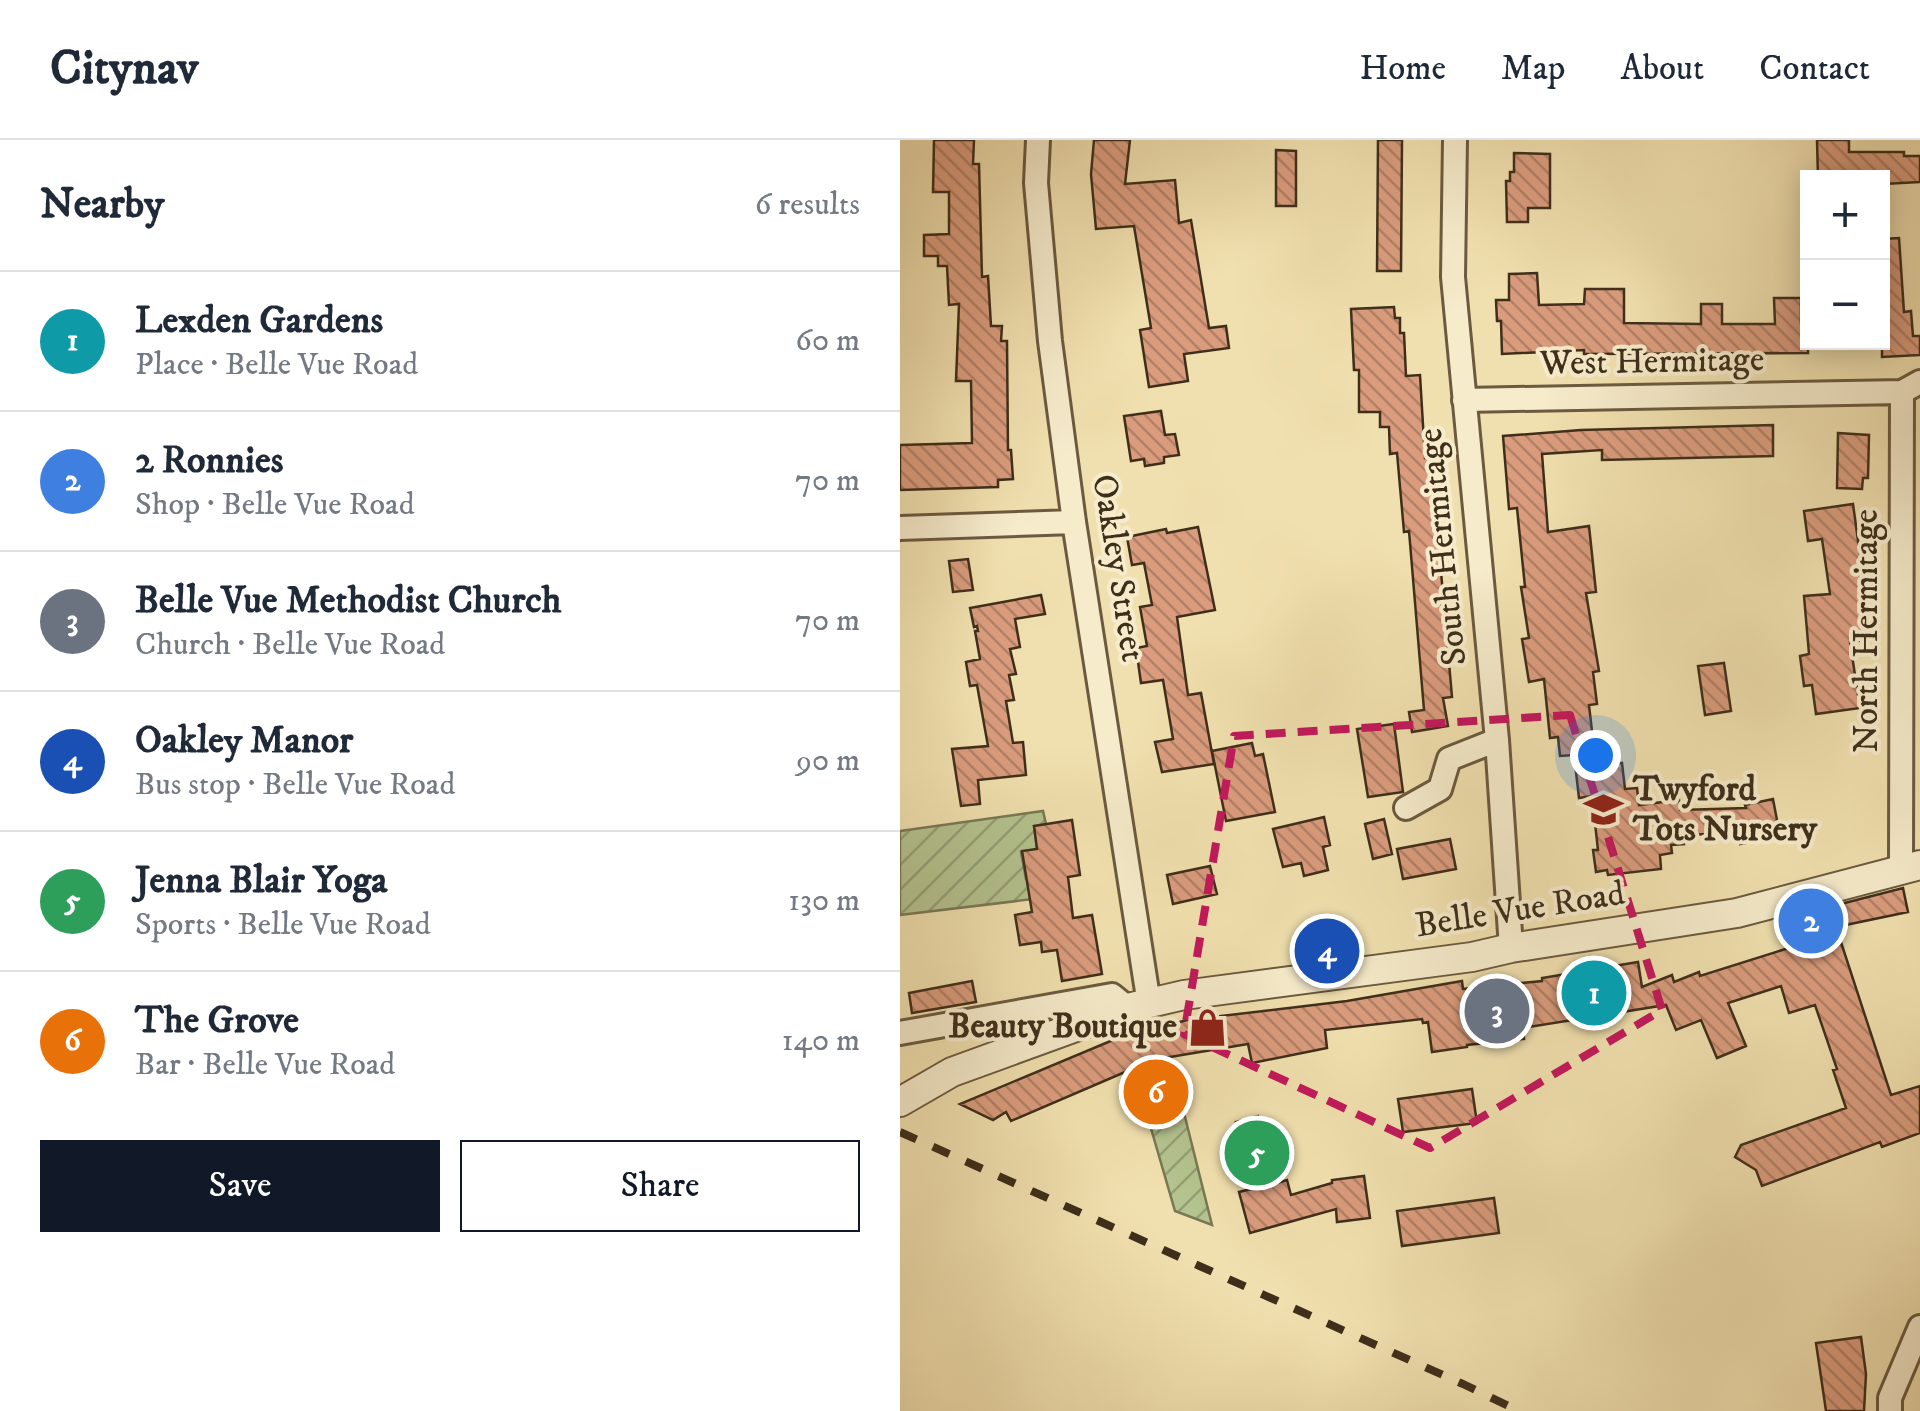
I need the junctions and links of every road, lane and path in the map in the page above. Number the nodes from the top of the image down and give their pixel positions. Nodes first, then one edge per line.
1 (1038, 140) edge
2 (1455, 140) edge
3 (1911, 387) edge
4 (1464, 400) junction
5 (1074, 522) junction
6 (900, 528) edge
7 (1497, 740) junction
8 (1406, 808) dead end
9 (1911, 867) edge
10 (1511, 948) junction
11 (1139, 1006) junction
12 (900, 1033) edge
13 (908, 1097) edge
14 (1920, 1326) edge
15 (1890, 1411) edge

1 - 5 street, Oakley Street
2 - 4 street, South Hermitage
3 - 4 street, West Hermitage
3 - 9 street, North Hermitage
4 - 7 street, South Hermitage
5 - 6 street
5 - 11 street, Oakley Street
7 - 8 street
7 - 10 street, South Hermitage
9 - 10 street, Belle Vue Road
10 - 11 street, Belle Vue Road
11 - 12 street
11 - 13 street, Belle Vue Road
14 - 15 street

